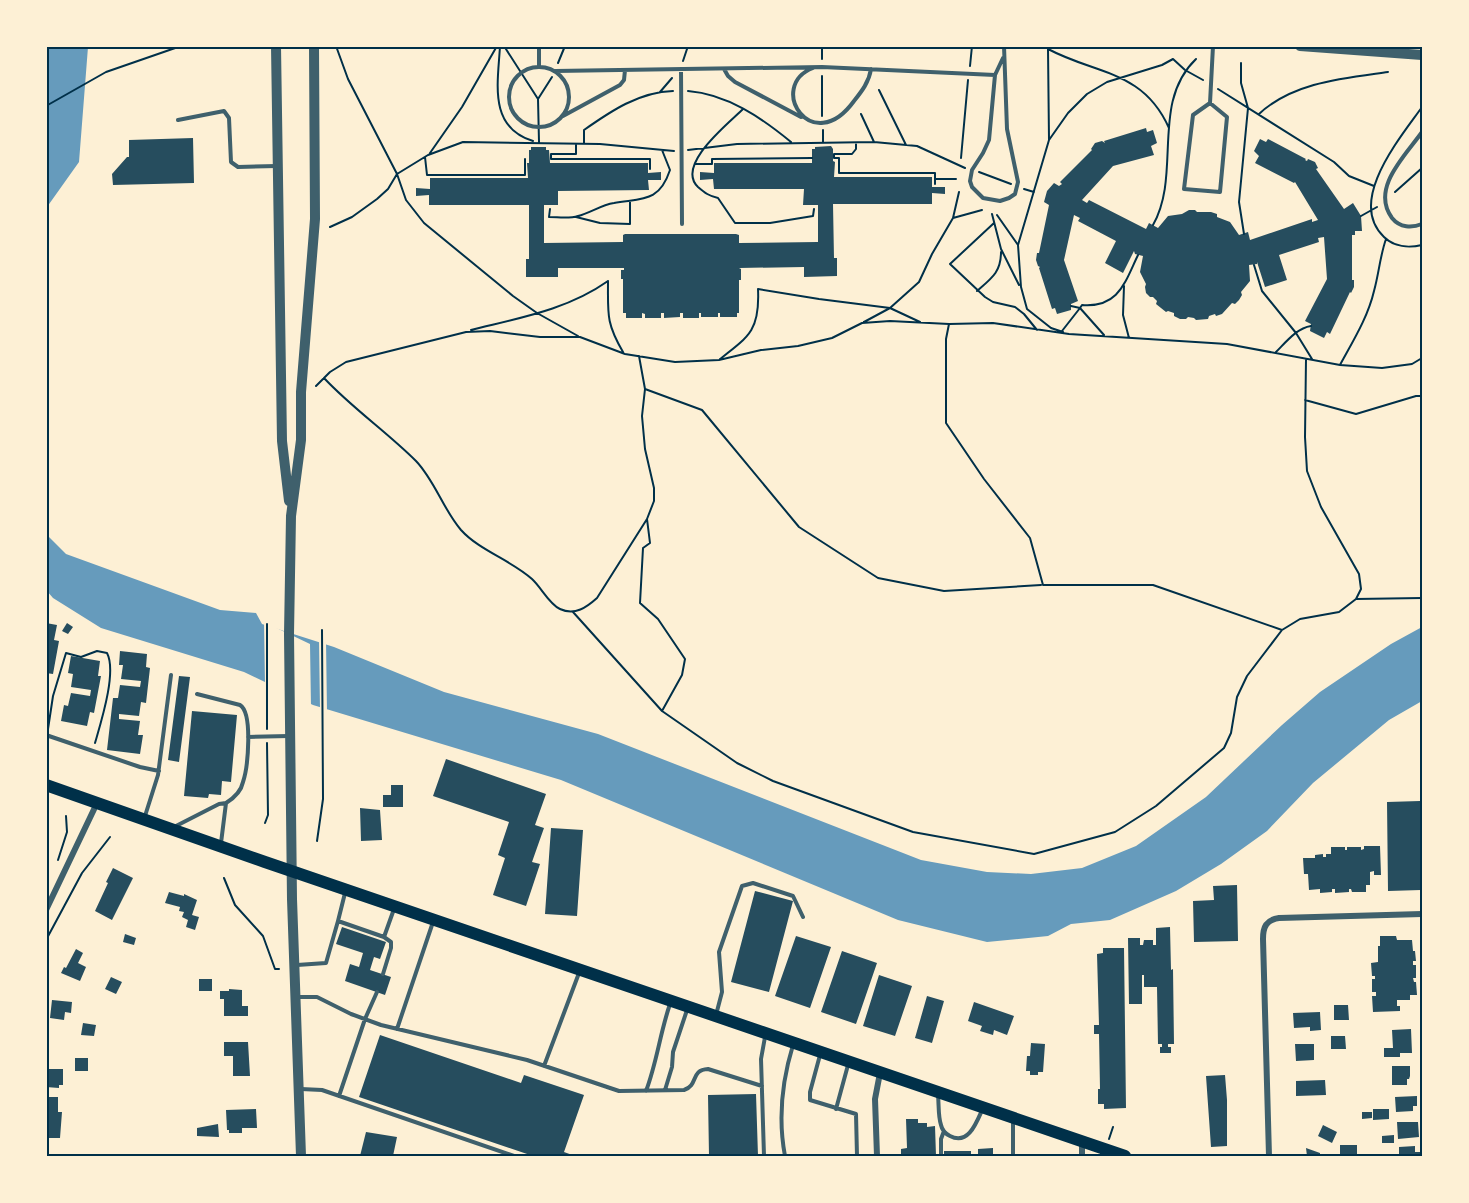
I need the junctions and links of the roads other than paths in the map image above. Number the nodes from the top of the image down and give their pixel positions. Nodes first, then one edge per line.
1 (276, 46) edge
2 (314, 46) edge
3 (539, 46) edge
4 (1004, 46) edge
5 (1213, 46) edge
6 (1300, 46) edge
7 (1422, 55) edge
8 (1003, 58) junction
9 (539, 66) junction
10 (822, 67) junction
11 (681, 69) junction
12 (724, 69) junction
13 (871, 69) junction
14 (625, 70) junction
15 (555, 71) junction
16 (995, 75) junction
17 (1210, 103) junction
18 (562, 117) junction
19 (178, 120) dead end
20 (808, 121) junction
21 (1422, 132) edge
22 (278, 166) junction
23 (682, 224) dead end
24 (1422, 224) edge
25 (291, 516) junction
26 (171, 675) dead end
27 (197, 694) dead end
28 (46, 735) edge
29 (290, 736) junction
30 (248, 737) junction
31 (159, 771) junction
32 (46, 785) edge
33 (97, 803) junction
34 (226, 803) junction
35 (144, 820) junction
36 (170, 829) junction
37 (220, 846) junction
38 (291, 870) junction
39 (346, 888) junction
40 (395, 905) junction
41 (46, 910) edge
42 (1422, 914) edge
43 (802, 917) dead end
44 (434, 919) junction
45 (338, 921) junction
46 (384, 937) junction
47 (294, 965) junction
48 (581, 969) junction
49 (383, 974) dead end
50 (377, 992) dead end
51 (295, 997) junction
52 (671, 1000) junction
53 (688, 1006) junction
54 (715, 1016) junction
55 (365, 1019) junction
56 (397, 1029) junction
57 (766, 1033) junction
58 (794, 1043) junction
59 (821, 1052) junction
60 (849, 1062) junction
61 (544, 1066) junction
62 (880, 1072) junction
63 (762, 1086) junction
64 (298, 1089) junction
65 (665, 1090) junction
66 (646, 1091) junction
67 (937, 1092) junction
68 (339, 1096) junction
69 (983, 1108) junction
70 (836, 1109) junction
71 (1014, 1118) junction
72 (944, 1131) junction
73 (1082, 1142) junction
74 (301, 1156) edge
75 (514, 1156) edge
76 (764, 1156) edge
77 (785, 1156) edge
78 (857, 1156) edge
79 (877, 1156) edge
80 (941, 1156) edge
81 (1013, 1156) edge
82 (1082, 1156) edge
83 (1125, 1156) edge
84 (1269, 1156) edge

1 - 22 street
2 - 25 street
3 - 9 lane
4 - 8 lane
5 - 17 lane
6 - 7 street
8 - 16 lane
8 - 16 lane
9 - 15 lane
9 - 18 lane
10 - 12 lane
10 - 13 lane
10 - 20 lane
11 - 12 lane
11 - 14 lane
11 - 23 lane
12 - 20 lane
13 - 16 lane
13 - 20 lane
14 - 15 lane
14 - 18 lane
15 - 18 lane
17 - 17 lane
19 - 22 lane
21 - 24 lane
22 - 25 street
25 - 29 street
26 - 31 lane
27 - 30 lane
28 - 31 lane
29 - 30 lane
29 - 38 street
30 - 34 lane
31 - 35 lane
32 - 33 main road
33 - 35 main road
33 - 41 street
34 - 36 lane
34 - 37 lane
35 - 36 main road
36 - 37 main road
37 - 38 main road
38 - 39 main road
38 - 47 street
39 - 40 main road
39 - 45 lane
40 - 44 main road
40 - 46 lane
42 - 84 street
43 - 54 lane
44 - 48 main road
44 - 56 lane
45 - 46 lane
45 - 47 lane
46 - 49 lane
47 - 51 street
48 - 52 main road
48 - 61 lane
50 - 55 lane
51 - 55 lane
51 - 64 street
52 - 53 main road
52 - 66 lane
53 - 54 main road
53 - 65 lane
54 - 57 main road
55 - 56 lane
55 - 68 lane
56 - 61 lane
57 - 58 main road
57 - 63 lane
58 - 59 main road
58 - 77 lane
59 - 60 main road
59 - 70 lane
60 - 62 main road
60 - 70 lane
61 - 66 lane
62 - 67 main road
62 - 79 street
63 - 65 lane
63 - 76 lane
64 - 68 lane
64 - 74 street
65 - 66 lane
67 - 69 main road
67 - 72 lane
68 - 75 lane
69 - 71 main road
69 - 72 lane
70 - 78 lane
71 - 73 main road
71 - 81 lane
72 - 80 lane
73 - 82 street
73 - 83 main road

